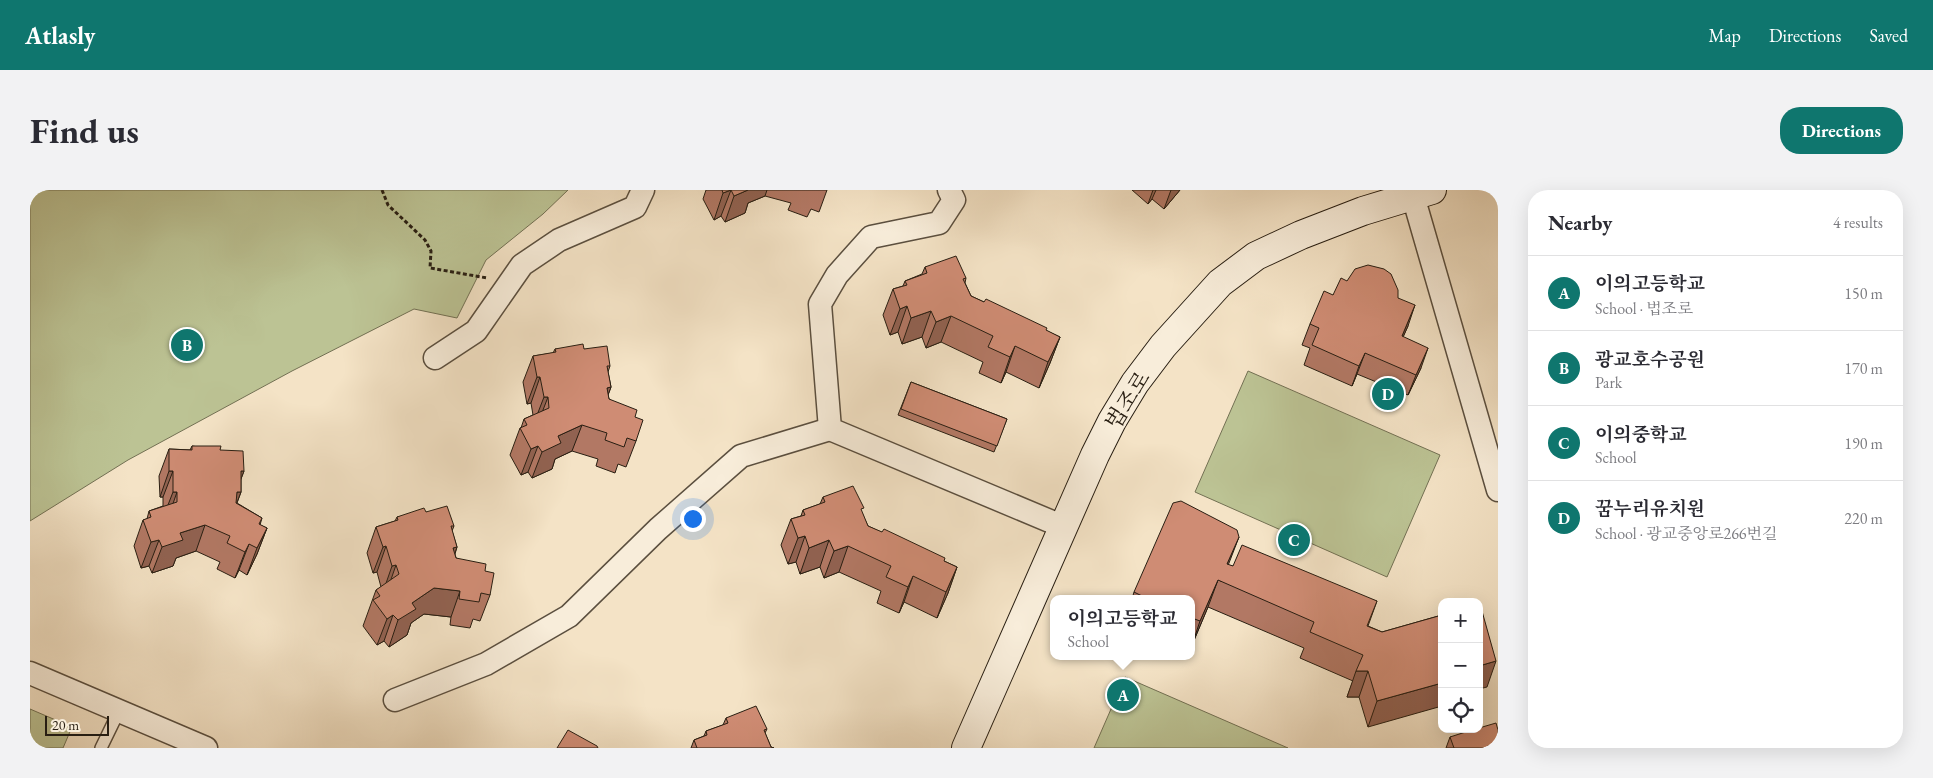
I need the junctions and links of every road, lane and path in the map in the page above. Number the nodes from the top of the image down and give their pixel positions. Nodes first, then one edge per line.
1 (382, 190) edge
2 (643, 190) edge
3 (949, 190) edge
4 (1423, 193) edge
5 (488, 278) dead end
6 (435, 358) dead end
7 (830, 429) junction
8 (1498, 490) edge
9 (1064, 527) junction
10 (30, 673) edge
11 (395, 700) dead end
12 (119, 711) junction
13 (102, 748) edge
14 (206, 748) edge
15 (966, 748) edge

1 - 5 path
2 - 6 street
3 - 7 street
4 - 8 street
4 - 9 street, 법조로
7 - 9 street
7 - 11 street
9 - 15 street, 법조로
10 - 12 street
12 - 13 lane
12 - 14 street

